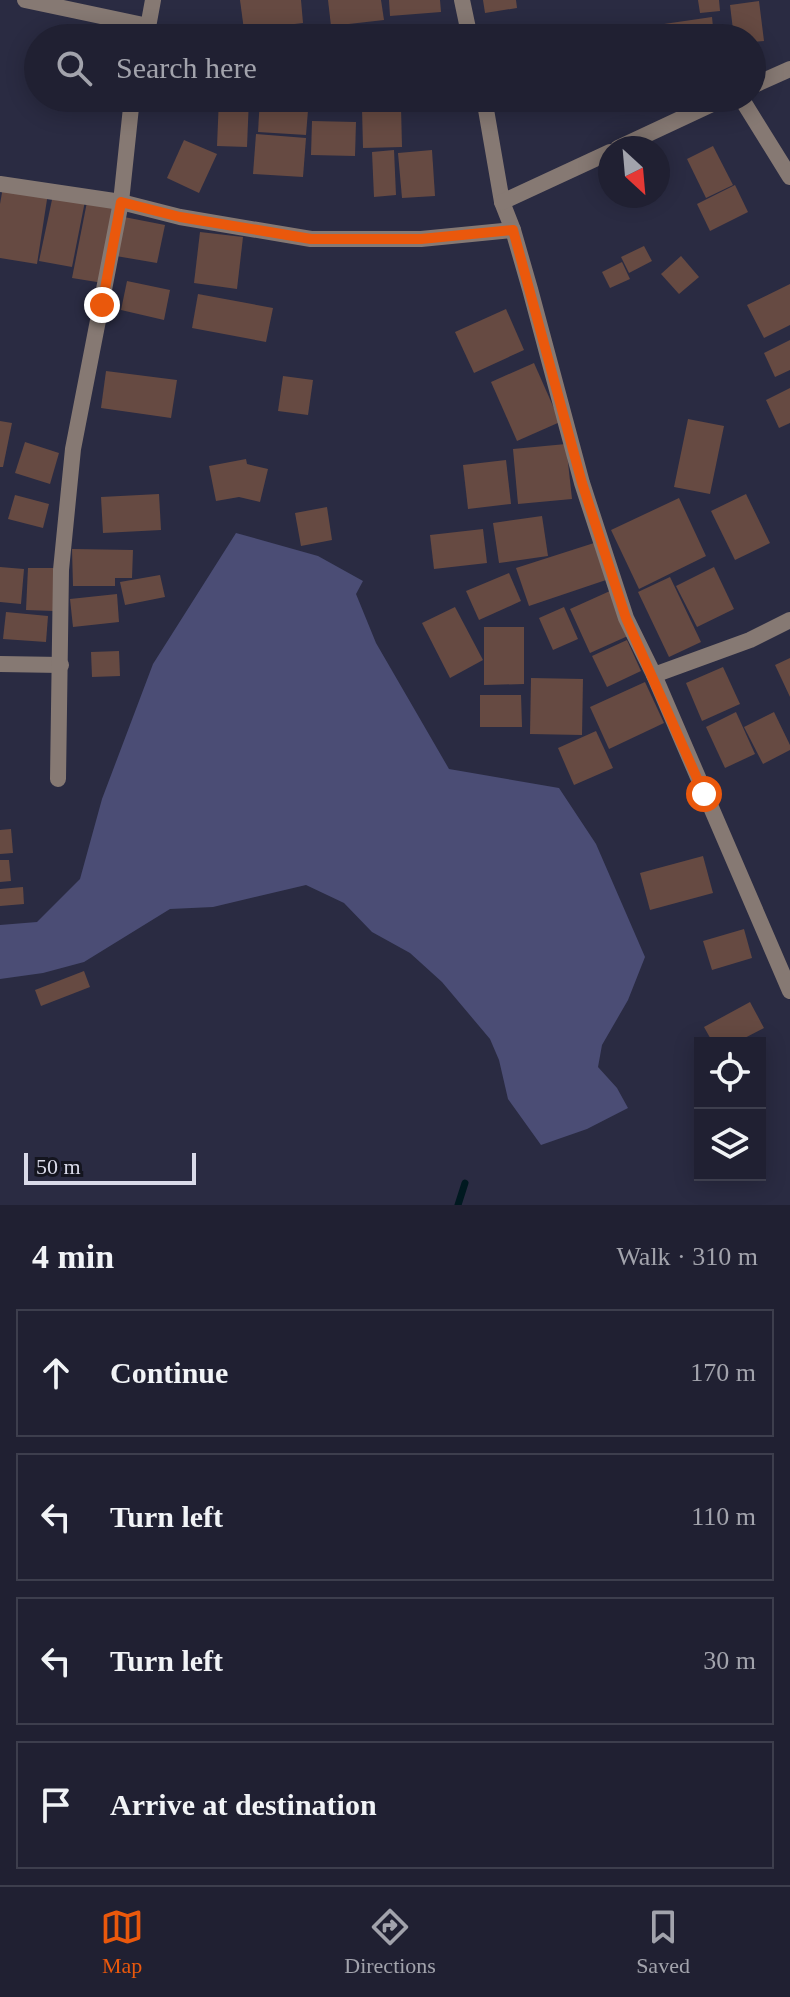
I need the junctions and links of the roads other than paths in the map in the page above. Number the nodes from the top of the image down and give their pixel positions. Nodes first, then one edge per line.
1 (25, 0) edge
2 (153, 0) edge
3 (462, 0) edge
4 (116, 24) edge
5 (148, 24) edge
6 (467, 24) edge
7 (790, 69) edge
8 (766, 80) edge
9 (131, 112) edge
10 (486, 112) edge
11 (695, 112) edge
12 (750, 112) edge
13 (644, 136) edge
14 (598, 158) edge
15 (790, 177) edge
16 (0, 184) edge
17 (121, 202) junction
18 (502, 202) junction
19 (513, 230) junction
20 (790, 620) edge
21 (0, 664) edge
22 (61, 665) junction
23 (654, 675) junction
24 (58, 779) dead end
25 (790, 991) edge

1 - 4 street
2 - 5 street
3 - 6 street
7 - 8 street
9 - 17 street
10 - 18 street
11 - 13 street
12 - 15 street
14 - 18 street
16 - 17 street
17 - 19 street
17 - 22 street
18 - 19 street
19 - 23 street
20 - 23 street
21 - 22 street
22 - 24 street
23 - 25 street

